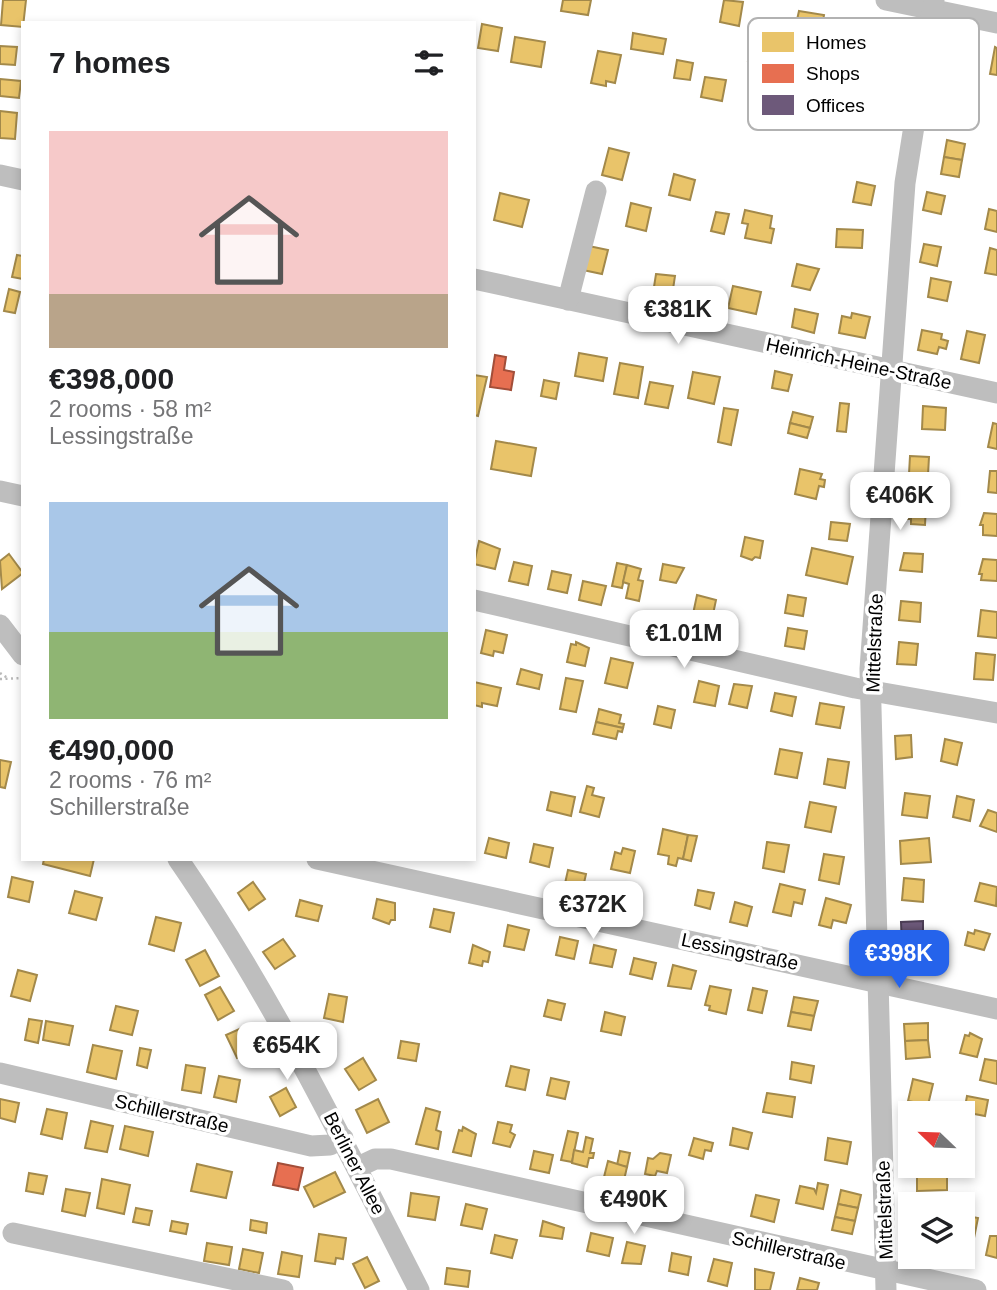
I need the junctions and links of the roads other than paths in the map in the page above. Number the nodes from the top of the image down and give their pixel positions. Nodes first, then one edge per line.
1 (886, 0) edge
2 (933, 5) edge
3 (997, 23) edge
4 (913, 130) edge
5 (0, 175) edge
6 (21, 180) edge
7 (596, 191) dead end
8 (476, 279) edge
9 (568, 300) junction
10 (890, 371) junction
11 (997, 393) edge
12 (0, 491) edge
13 (21, 496) edge
14 (476, 600) edge
15 (0, 625) edge
16 (21, 651) edge
17 (870, 691) junction
18 (997, 713) edge
19 (179, 861) edge
20 (326, 861) edge
21 (878, 981) junction
22 (997, 1009) edge
23 (0, 1073) edge
24 (343, 1138) junction
25 (358, 1167) junction
26 (13, 1233) dead end
27 (886, 1281) edge
28 (283, 1290) edge
29 (419, 1290) edge
30 (976, 1290) edge

1 - 2 street
2 - 3 street
4 - 10 street, Mittelstraße
5 - 6 street
7 - 9 street
8 - 9 street, Heinrich-Heine-Straße
9 - 10 street, Heinrich-Heine-Straße
10 - 11 street, Heinrich-Heine-Straße
10 - 17 street, Mittelstraße
12 - 13 street
14 - 17 street
15 - 16 street
17 - 18 street
17 - 21 street, Mittelstraße
19 - 24 street, Berliner Allee
20 - 21 street, Lessingstraße
21 - 22 street, Lessingstraße
21 - 27 street, Mittelstraße
23 - 24 street, Schillerstraße
24 - 25 street, Berliner Allee
25 - 27 street, Schillerstraße
25 - 29 street, Berliner Allee
26 - 28 street
27 - 30 street, Schillerstraße

